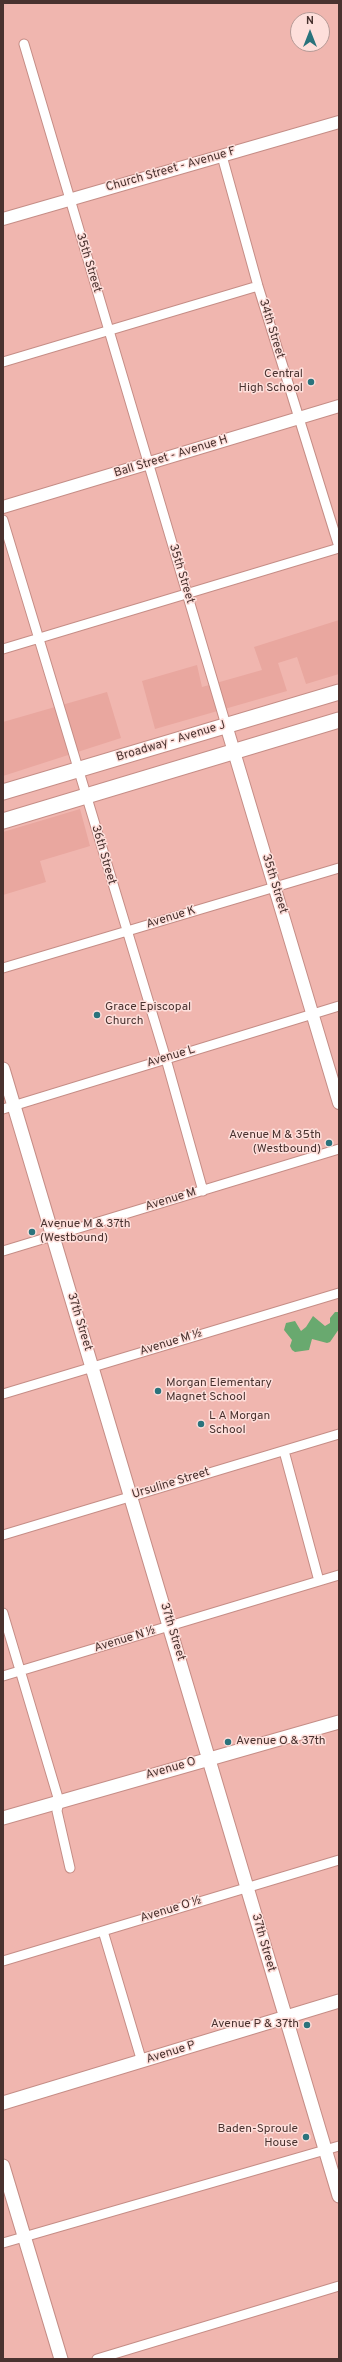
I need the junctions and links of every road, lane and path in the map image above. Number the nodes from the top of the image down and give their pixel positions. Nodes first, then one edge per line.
1 (24, 44) dead end
2 (339, 122) edge
3 (222, 156) junction
4 (69, 199) junction
5 (3, 219) edge
6 (258, 286) junction
7 (108, 330) junction
8 (3, 362) edge
9 (339, 406) edge
10 (299, 418) junction
11 (148, 464) junction
12 (3, 507) edge
13 (3, 520) edge
14 (339, 548) edge
15 (187, 594) junction
16 (39, 638) junction
17 (3, 649) edge
18 (339, 692) edge
19 (339, 720) edge
20 (226, 725) junction
21 (234, 752) junction
22 (78, 770) junction
23 (3, 792) edge
24 (86, 796) junction
25 (3, 821) edge
26 (339, 868) edge
27 (275, 887) junction
28 (126, 931) junction
29 (3, 968) edge
30 (339, 1006) edge
31 (312, 1014) junction
32 (166, 1059) junction
33 (3, 1069) edge
34 (339, 1103) edge
35 (9, 1107) edge
36 (339, 1149) edge
37 (203, 1190) junction
38 (53, 1236) junction
39 (3, 1251) edge
40 (339, 1293) edge
41 (92, 1367) junction
42 (3, 1394) edge
43 (339, 1434) edge
44 (284, 1451) junction
45 (131, 1496) junction
46 (3, 1535) edge
47 (339, 1575) edge
48 (319, 1581) junction
49 (3, 1613) edge
50 (170, 1626) junction
51 (21, 1671) junction
52 (3, 1676) edge
53 (339, 1722) edge
54 (208, 1758) junction
55 (59, 1801) junction
56 (3, 1818) edge
57 (339, 1860) edge
58 (70, 1868) dead end
59 (247, 1886) junction
60 (103, 1931) junction
61 (3, 1961) edge
62 (339, 2001) edge
63 (285, 2017) junction
64 (142, 2062) junction
65 (3, 2103) edge
66 (339, 2146) edge
67 (325, 2150) junction
68 (3, 2166) edge
69 (339, 2196) edge
70 (24, 2237) junction
71 (3, 2243) edge
72 (339, 2286) edge
73 (61, 2359) edge
74 (96, 2359) edge

1 - 4 street, 35th Street
2 - 3 street, Church Street - Avenue F
3 - 4 street, Church Street - Avenue F
3 - 6 street, 34th Street
4 - 5 street, Church Street - Avenue F
4 - 7 street, 35th Street
6 - 7 street
6 - 10 street, 34th Street
7 - 8 street
7 - 11 street, 35th Street
9 - 10 street, Ball Street - Avenue H
10 - 11 street, Ball Street - Avenue H
10 - 14 street, 34th Street
11 - 12 street, Ball Street - Avenue H
11 - 15 street, 35th Street
13 - 16 street, 36th Street
14 - 15 street
15 - 16 street
15 - 20 street, 35th Street
16 - 17 street
16 - 22 street, 36th Street
18 - 20 main road, Broadway - Avenue J
19 - 21 main road
20 - 21 street, 35th Street
20 - 22 main road, Broadway - Avenue J
21 - 24 main road
21 - 27 street, 35th Street
22 - 23 main road, Broadway - Avenue J
22 - 24 street, 36th Street
24 - 25 main road
24 - 28 street, 36th Street
26 - 27 street, Avenue K
27 - 28 street, Avenue K
27 - 31 street, 35th Street
28 - 29 street, Avenue K
28 - 32 street, 36th Street
30 - 31 street, Avenue L
31 - 32 street, Avenue L
31 - 34 street, 35th Street
32 - 35 street, Avenue L
32 - 37 street, 36th Street
33 - 35 main road, 37th Street
35 - 38 main road, 37th Street
36 - 37 street, Avenue M
37 - 38 street, Avenue M
38 - 39 street, Avenue M
38 - 41 main road, 37th Street
40 - 41 street, Avenue M ½
41 - 42 street, Avenue M ½
41 - 45 main road, 37th Street
43 - 44 street, Ursuline Street
44 - 45 street, Ursuline Street
44 - 48 street
45 - 46 street, Ursuline Street
45 - 50 main road, 37th Street
47 - 48 street, Avenue N ½
48 - 50 street, Avenue N ½
49 - 51 street
50 - 51 street, Avenue N ½
50 - 54 main road, 37th Street
51 - 52 street, Avenue N ½
51 - 55 street
53 - 54 main road, Avenue O
54 - 55 main road, Avenue O
54 - 59 main road, 37th Street
55 - 56 main road, Avenue O
55 - 58 street
57 - 59 street, Avenue O ½
59 - 60 street, Avenue O ½
59 - 63 main road, 37th Street
60 - 61 street, Avenue O ½
60 - 64 street
62 - 63 main road, Avenue P
63 - 64 main road, Avenue P
63 - 67 main road, 37th Street
64 - 65 main road, Avenue P
66 - 67 street
67 - 69 main road, 37th Street
67 - 70 street
68 - 70 main road
70 - 71 street
70 - 73 main road
72 - 74 street

